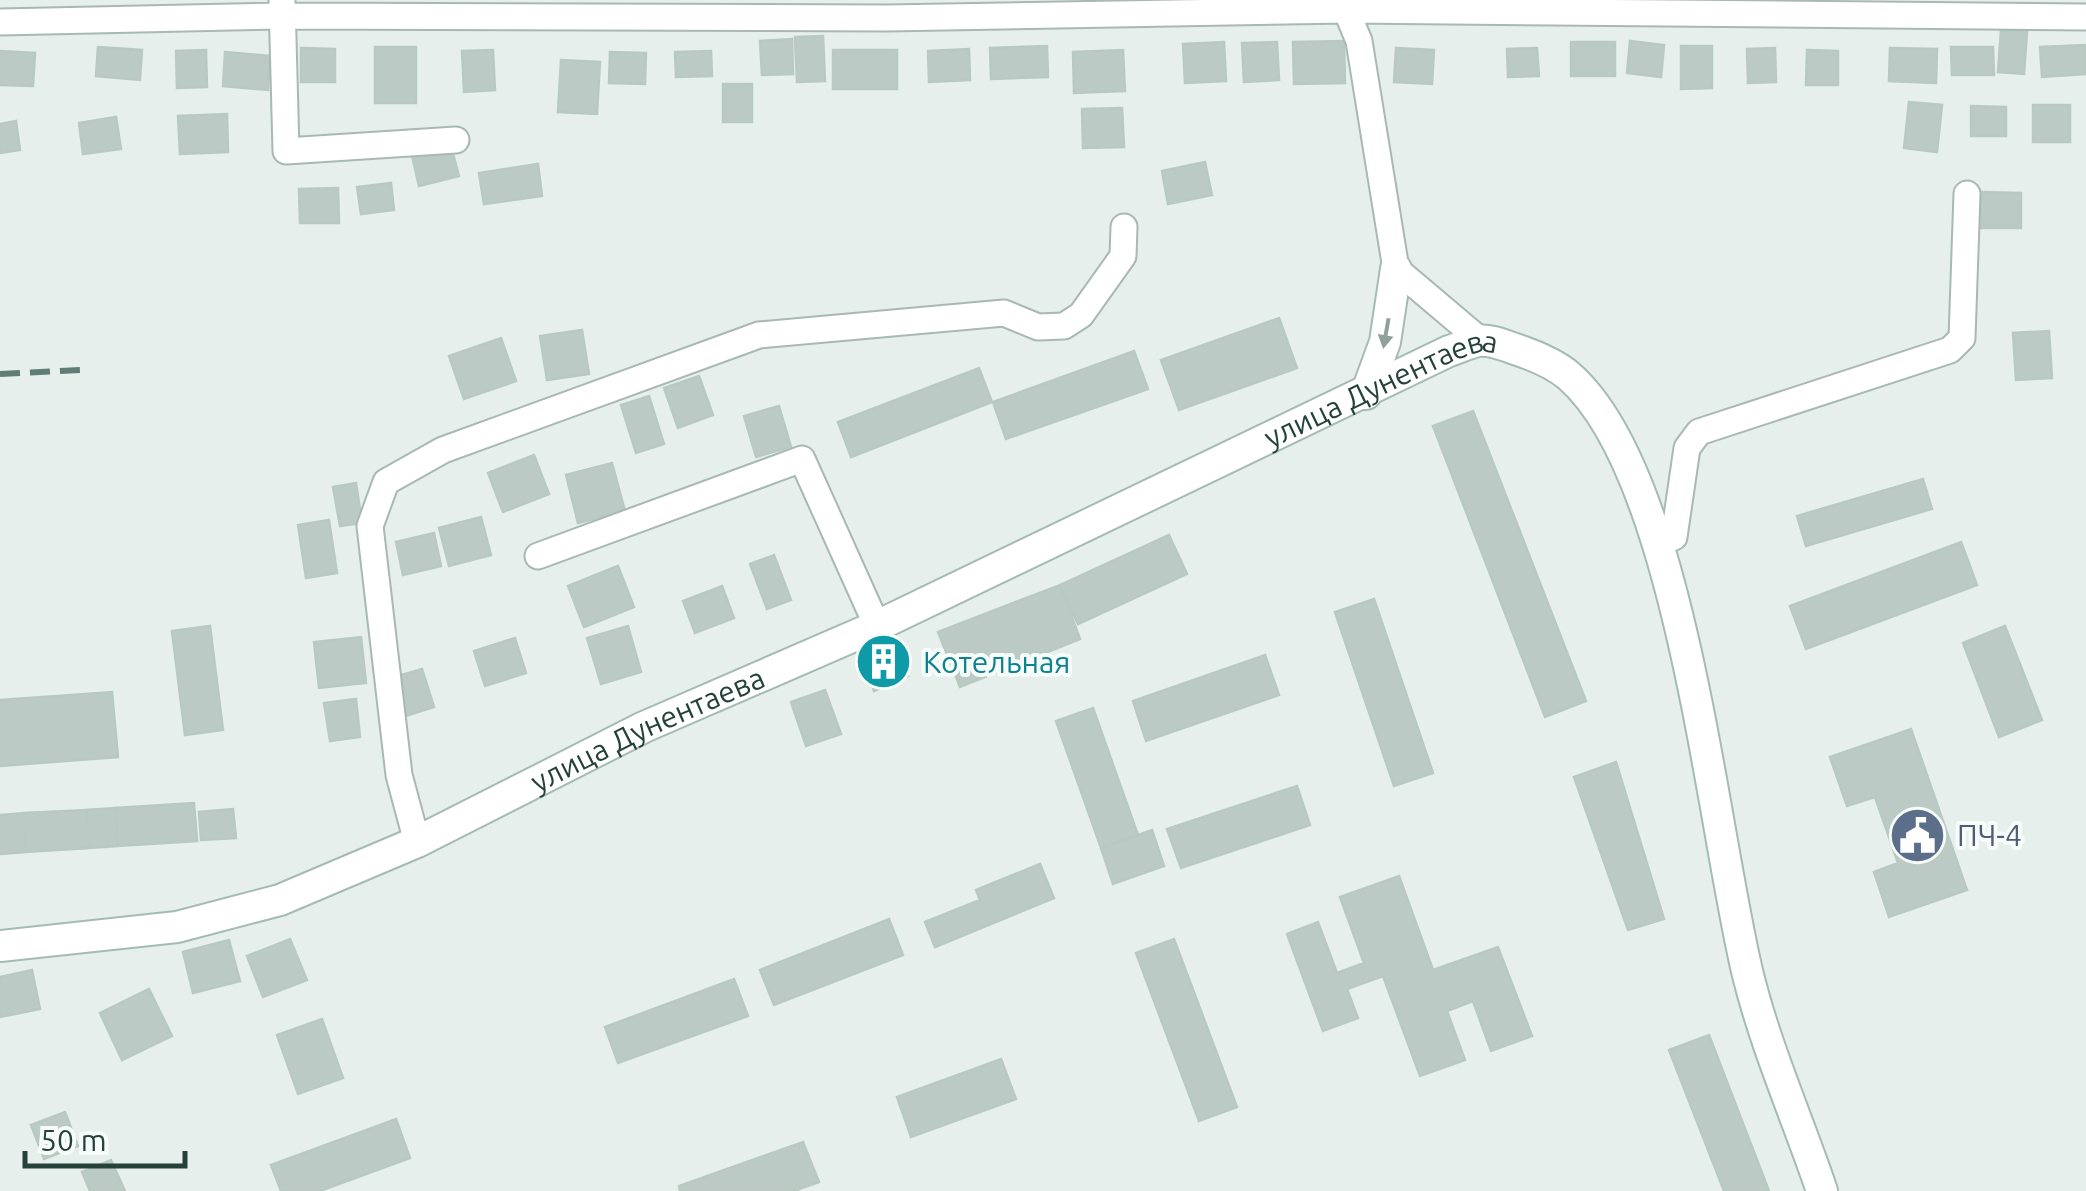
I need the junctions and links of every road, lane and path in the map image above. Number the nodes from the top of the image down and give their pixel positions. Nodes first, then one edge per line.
1 (1345, 5) edge
2 (282, 8) edge
3 (2086, 17) edge
4 (0, 22) edge
5 (456, 140) dead end
6 (1967, 194) dead end
7 (1124, 227) dead end
8 (1396, 269) junction
9 (1480, 340) junction
10 (1366, 394) junction
11 (1657, 546) junction
12 (538, 556) dead end
13 (877, 626) junction
14 (417, 842) junction
15 (0, 946) edge
16 (1822, 1191) edge

1 - 2 street
1 - 3 street
1 - 8 street
2 - 4 street
2 - 5 street
6 - 11 street
7 - 14 street
8 - 9 street
8 -> 10 street
9 - 10 street, улица Дунентаева
9 - 11 street, улица Дунентаева
10 - 13 street, улица Дунентаева
11 - 16 street, улица Дунентаева
12 - 13 street
13 - 14 street, улица Дунентаева
14 - 15 street, улица Дунентаева

